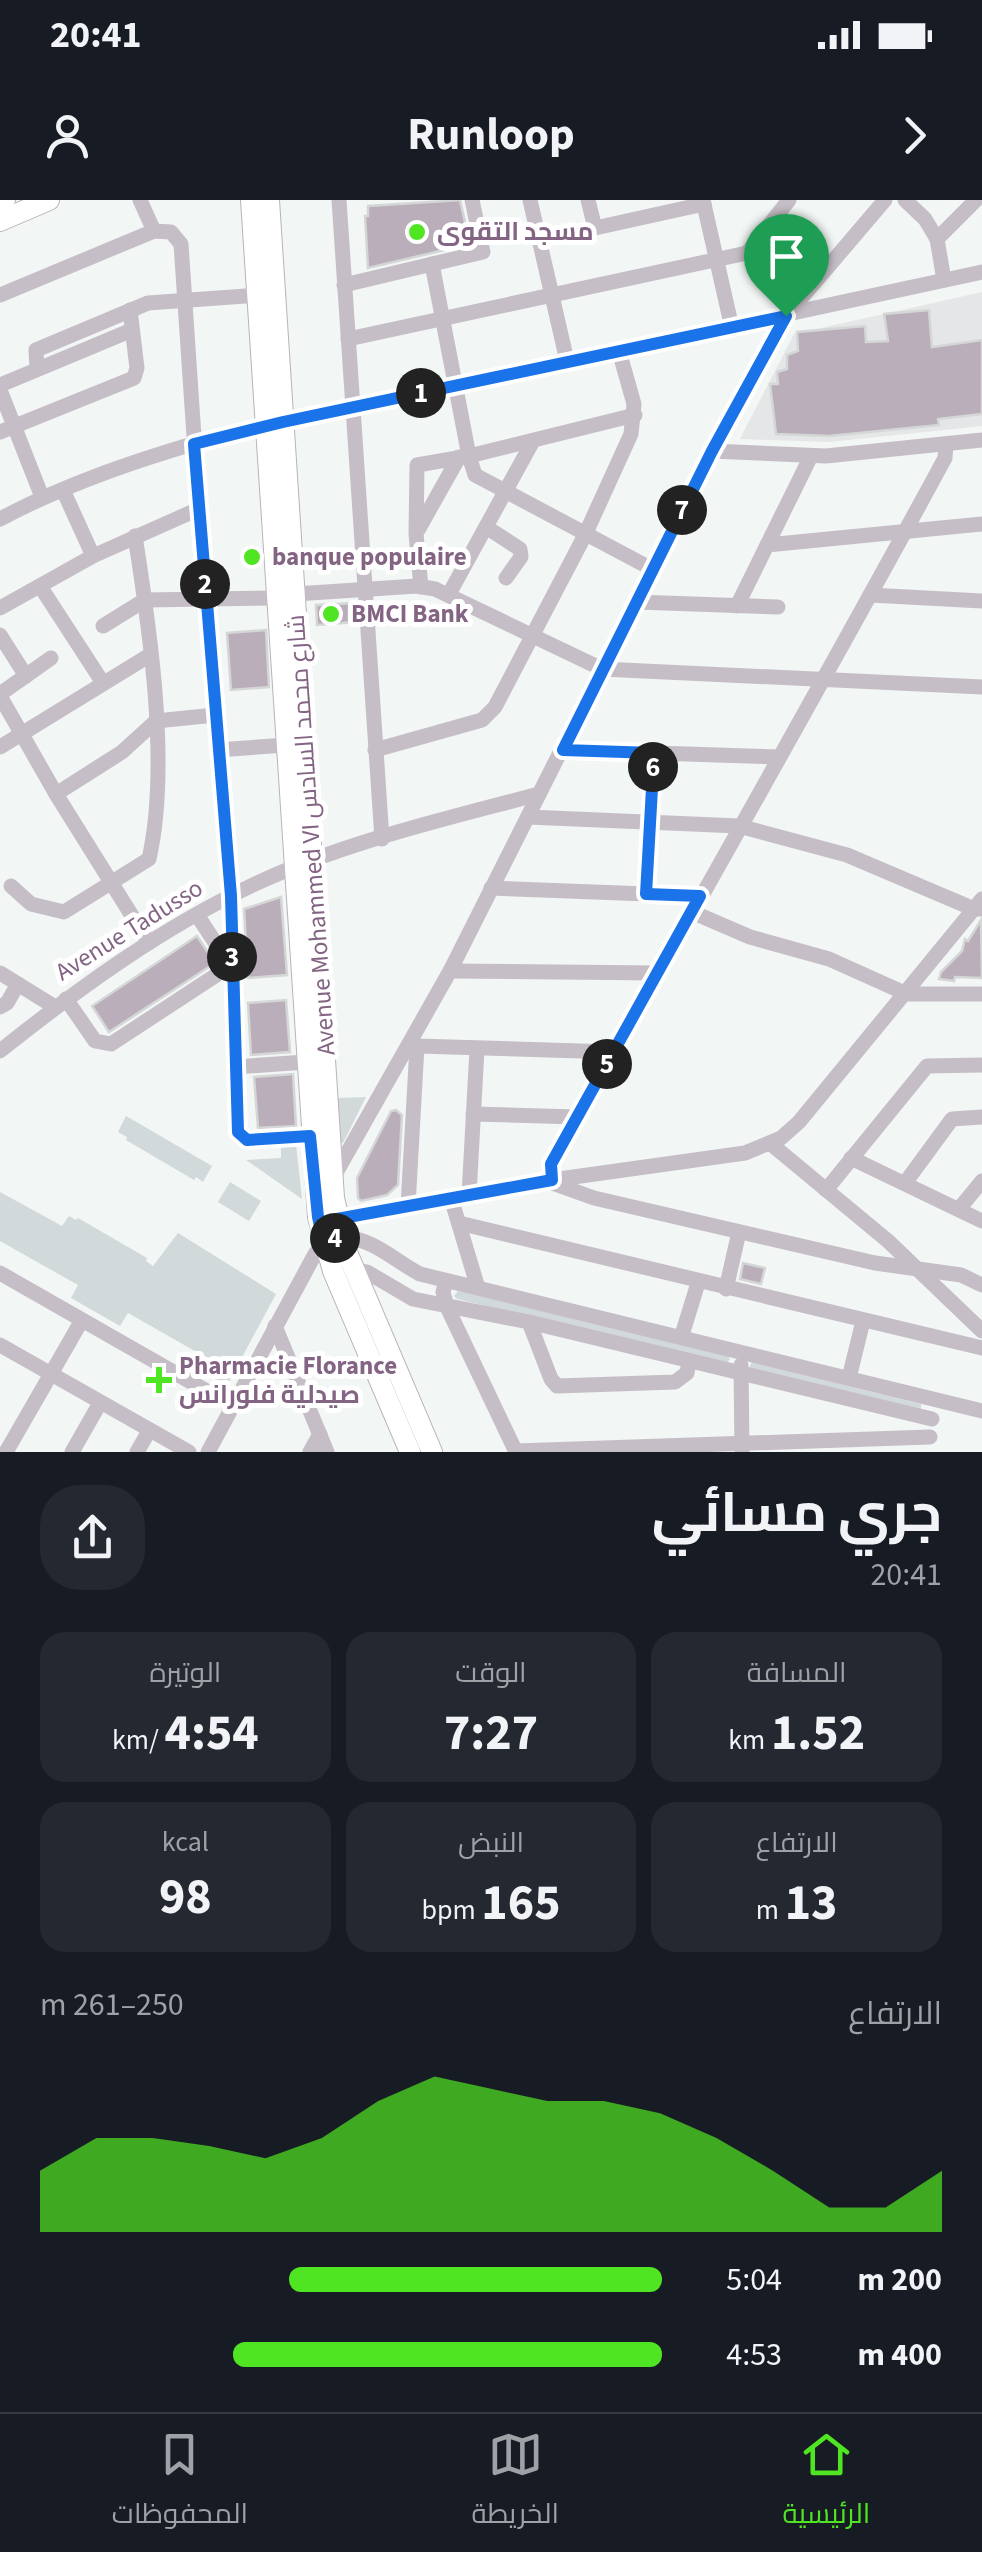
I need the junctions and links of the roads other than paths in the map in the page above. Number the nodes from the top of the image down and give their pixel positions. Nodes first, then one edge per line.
1 (48, 200) edge
2 (140, 200) edge
3 (251, 200) edge
4 (269, 200) edge
5 (278, 200) edge
6 (339, 200) edge
7 (472, 200) edge
8 (530, 200) edge
9 (588, 200) edge
10 (789, 200) edge
11 (885, 200) edge
12 (905, 200) edge
13 (976, 200) edge
14 (704, 202) edge
15 (0, 222) edge
16 (154, 231) junction
17 (937, 239) junction
18 (717, 260) junction
19 (432, 264) junction
20 (982, 272) edge
21 (944, 280) junction
22 (344, 284) junction
23 (0, 295) edge
24 (258, 295) junction
25 (552, 295) junction
26 (186, 298) junction
27 (130, 310) junction
28 (786, 316) junction
29 (443, 319) junction
30 (732, 328) junction
31 (132, 330) junction
32 (348, 339) junction
33 (618, 351) junction
34 (568, 361) junction
35 (37, 369) junction
36 (455, 386) junction
37 (0, 388) edge
38 (352, 408) junction
39 (635, 415) junction
40 (275, 424) junction
41 (7, 429) edge
42 (533, 440) junction
43 (982, 440) edge
44 (194, 444) junction
45 (946, 444) junction
46 (712, 451) junction
47 (811, 456) junction
48 (464, 457) junction
49 (62, 490) junction
50 (505, 492) junction
51 (42, 497) junction
52 (200, 508) junction
53 (0, 520) edge
54 (982, 524) edge
55 (486, 527) junction
56 (904, 532) junction
57 (416, 534) junction
58 (585, 535) junction
59 (135, 536) junction
60 (767, 545) junction
61 (92, 556) junction
62 (652, 570) junction
63 (506, 578) dead end
64 (40, 586) junction
65 (421, 586) junction
66 (364, 589) junction
67 (448, 594) junction
68 (870, 595) junction
69 (286, 596) junction
70 (206, 599) junction
71 (145, 600) junction
72 (982, 601) edge
73 (636, 602) junction
74 (737, 606) junction
75 (778, 607) dead end
76 (0, 608) edge
77 (103, 626) dead end
78 (0, 636) edge
79 (532, 636) junction
80 (150, 655) junction
81 (52, 658) dead end
82 (602, 670) junction
83 (26, 676) junction
84 (826, 678) junction
85 (103, 682) junction
86 (982, 687) edge
87 (0, 695) edge
88 (215, 715) junction
89 (156, 720) junction
90 (23, 733) junction
91 (286, 745) junction
92 (0, 748) edge
93 (218, 750) junction
94 (375, 750) junction
95 (563, 750) junction
96 (654, 753) junction
97 (778, 757) junction
98 (56, 794) junction
99 (539, 794) junction
100 (528, 817) junction
101 (650, 822) junction
102 (739, 826) junction
103 (382, 838) junction
104 (303, 864) junction
105 (110, 883) junction
106 (12, 886) dead end
107 (491, 888) junction
108 (646, 894) junction
109 (231, 896) junction
110 (700, 896) junction
111 (979, 906) edge
112 (692, 912) junction
113 (197, 915) junction
114 (149, 943) junction
115 (232, 968) junction
116 (450, 971) junction
117 (0, 973) edge
118 (658, 973) junction
119 (18, 984) junction
120 (907, 994) junction
121 (982, 994) edge
122 (60, 1003) junction
123 (0, 1006) edge
124 (415, 1043) junction
125 (477, 1049) junction
126 (0, 1051) edge
127 (613, 1052) junction
128 (306, 1062) junction
129 (982, 1065) edge
130 (234, 1067) junction
131 (473, 1114) junction
132 (577, 1117) junction
133 (982, 1117) edge
134 (310, 1136) junction
135 (771, 1144) junction
136 (851, 1158) junction
137 (333, 1178) junction
138 (552, 1180) junction
139 (982, 1181) edge
140 (905, 1183) junction
141 (826, 1190) junction
142 (468, 1195) junction
143 (451, 1198) junction
144 (408, 1206) junction
145 (958, 1209) junction
146 (982, 1221) edge
147 (458, 1224) junction
148 (740, 1232) junction
149 (334, 1233) junction
150 (343, 1269) junction
151 (917, 1269) junction
152 (0, 1273) edge
153 (446, 1281) junction
154 (698, 1283) junction
155 (982, 1286) edge
156 (478, 1288) junction
157 (726, 1289) junction
158 (447, 1307) junction
159 (82, 1320) junction
160 (529, 1322) junction
161 (863, 1322) junction
162 (275, 1326) junction
163 (982, 1330) edge
164 (682, 1336) junction
165 (982, 1348) edge
166 (1, 1349) edge
167 (742, 1351) junction
168 (689, 1361) junction
169 (51, 1374) junction
170 (741, 1374) junction
171 (849, 1378) junction
172 (934, 1400) junction
173 (100, 1403) junction
174 (232, 1406) junction
175 (982, 1411) edge
176 (932, 1419) junction
177 (149, 1431) junction
178 (320, 1434) junction
179 (931, 1445) edge
180 (844, 1446) edge
181 (742, 1448) edge
182 (658, 1449) edge
183 (6, 1452) edge
184 (72, 1452) edge
185 (137, 1452) edge
186 (189, 1452) edge
187 (208, 1452) edge
188 (310, 1452) edge
189 (327, 1452) edge
190 (410, 1452) edge
191 (432, 1452) edge
192 (516, 1452) edge

1 - 15 main road
2 - 16 street
3 - 24 main road, Avenue Mohammed VI شارع محمد السادس
4 - 5 street
4 - 40 main road, Avenue Mohammed VI شارع محمد السادس
6 - 22 street
7 - 19 street
8 - 25 street
9 - 14 street
10 - 18 street
11 - 28 street
12 - 17 street
13 - 17 street
14 - 18 street
16 - 23 street
16 - 26 street
17 - 21 street
18 - 25 street
18 - 30 street
19 - 22 street
19 - 29 street
20 - 21 street
21 - 28 street
22 - 32 street
24 - 26 street
24 - 40 main road, Avenue Mohammed VI شارع محمد السادس
25 - 29 street
25 - 34 street
26 - 27 street
26 - 44 street
27 - 31 street
27 - 35 street
28 - 30 street
28 - 46 street
29 - 32 street
29 - 36 street
30 - 33 street
31 - 35 street
31 - 41 street
32 - 38 street
33 - 34 street
33 - 39 street
34 - 36 street
35 - 37 street
36 - 38 street
36 - 48 street
37 - 41 street
38 - 40 street
38 - 66 street
39 - 42 street
39 - 58 street
40 - 44 street
40 - 69 main road, Avenue Mohammed VI شارع محمد السادس
41 - 51 street
42 - 48 street
42 - 50 street
43 - 45 street
44 - 49 street
44 - 52 street
45 - 47 street
45 - 56 street
46 - 47 street
46 - 62 street
47 - 60 street
48 - 50 street
48 - 57 street
48 - 57 street
49 - 51 street
49 - 61 street
50 - 55 street
50 - 58 street
51 - 53 street
52 - 59 street
52 - 70 street
54 - 56 street
55 - 63 street
55 - 67 street
56 - 60 street
56 - 68 street
57 - 65 street
58 - 62 street
58 - 79 street
59 - 61 street
59 - 71 street
60 - 74 street
61 - 64 street
62 - 73 street
64 - 76 street
64 - 85 street
65 - 66 street
65 - 67 street
66 - 69 street
66 - 94 street
67 - 79 street
68 - 72 street
68 - 84 street
69 - 70 street
69 - 91 main road, Avenue Mohammed VI شارع محمد السادس
69 - 104 main road, Avenue Mohammed VI شارع محمد السادس
70 - 71 street
70 - 88 street
71 - 77 street
71 - 80 street
73 - 74 street
73 - 82 street
74 - 75 street
78 - 83 street
79 - 82 street
79 - 94 street
80 - 85 street
80 - 89 street
81 - 83 street
82 - 84 street
82 - 95 street
83 - 87 street
84 - 86 street
84 - 97 street
85 - 90 street
87 - 90 street
88 - 89 street
88 - 93 street
89 - 98 street
89 - 105 street
90 - 92 street
90 - 98 street
91 - 93 street
91 - 104 main road, Avenue Mohammed VI شارع محمد السادس
93 - 109 street
94 - 103 street
95 - 96 street
95 - 99 street
96 - 97 street
96 - 101 street
97 - 102 street
98 - 105 street
99 - 100 street
99 - 103 street, Avenue Tadusso
100 - 101 street
100 - 107 street
101 - 102 street
101 - 108 street
102 - 110 street
102 - 111 street
103 - 104 street, Avenue Tadusso
104 - 109 street, Avenue Tadusso
104 - 128 main road, Avenue Mohammed VI شارع محمد السادس
104 - 137 main road, Avenue Mohammed VI شارع محمد السادس
105 - 106 street
105 - 114 street
107 - 108 street
107 - 116 street
108 - 110 street
109 - 113 street, Avenue Tadusso
109 - 115 street
110 - 112 street
111 - 120 street
112 - 118 street
112 - 120 street
113 - 114 street, Avenue Tadusso
113 - 115 street
114 - 122 street, Avenue Tadusso
115 - 122 street
115 - 130 street
116 - 118 street
116 - 124 street
117 - 119 street
118 - 127 street
119 - 122 street
119 - 123 street
120 - 121 street
120 - 135 street
122 - 126 street, Avenue Tadusso
124 - 125 street
124 - 137 street
124 - 144 street
125 - 127 street
125 - 131 street
127 - 132 street
128 - 130 street
128 - 134 main road, Avenue Mohammed VI شارع محمد السادس
129 - 136 street
130 - 134 street
131 - 132 street
131 - 142 street
132 - 138 street
133 - 140 street
134 - 149 main road, Avenue Mohammed VI شارع محمد السادس
135 - 138 street
135 - 141 street
136 - 140 street
136 - 141 street
137 - 149 main road, Avenue Mohammed VI شارع محمد السادس
138 - 142 street
138 - 148 street
139 - 145 street
140 - 145 street
141 - 151 street
142 - 143 street
143 - 144 street
143 - 147 street
144 - 149 street
145 - 146 street
147 - 154 street
147 - 156 street
148 - 151 street
148 - 157 street
149 - 150 main road, Avenue Mohammed VI شارع محمد السادس
149 - 153 street
149 - 162 street
150 - 158 street
150 - 190 main road, Avenue Mohammed VI شارع محمد السادس
150 - 191 main road, Avenue Mohammed VI شارع محمد السادس
151 - 155 street
151 - 163 street
152 - 159 street
153 - 156 street
153 - 158 street
154 - 157 street
154 - 164 street
156 - 164 street
157 - 161 street
158 - 160 street
158 - 192 street
159 - 169 street
159 - 174 street
160 - 168 street
160 - 168 street
161 - 165 street
161 - 171 street
162 - 174 street
162 - 178 street
164 - 167 street
166 - 169 street
167 - 170 street
167 - 171 street
168 - 170 street
169 - 173 street
169 - 183 street
170 - 176 street
170 - 181 street
171 - 172 street
172 - 175 street
172 - 176 street
173 - 177 street
173 - 184 street
174 - 187 street
176 - 179 street
177 - 185 street
177 - 186 street
178 - 188 street
178 - 189 street
179 - 180 street
180 - 181 street
181 - 182 street
182 - 192 street

